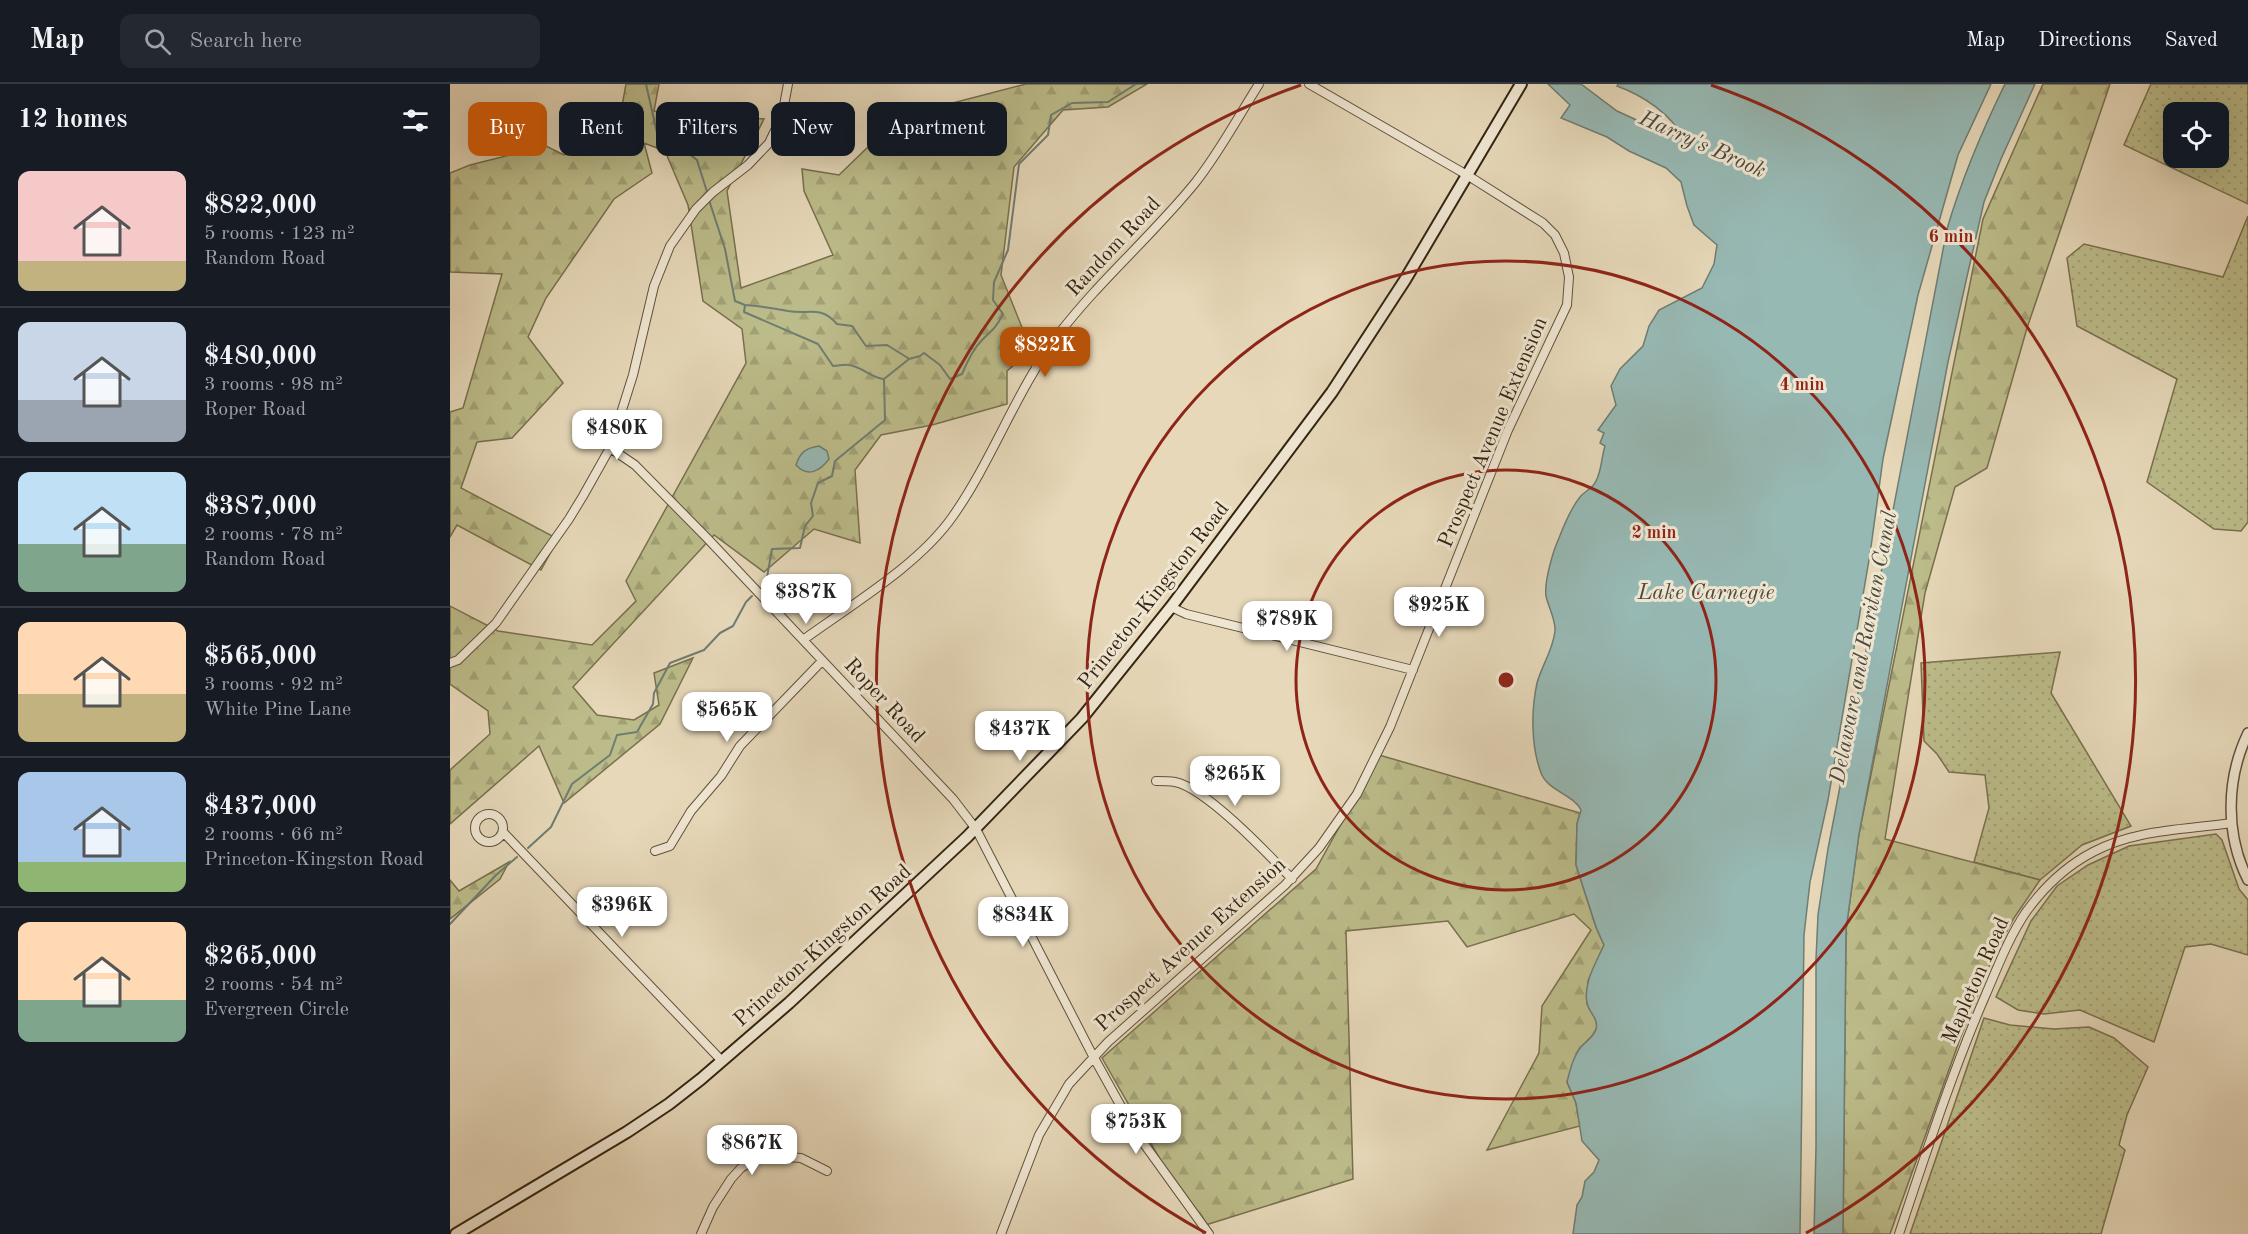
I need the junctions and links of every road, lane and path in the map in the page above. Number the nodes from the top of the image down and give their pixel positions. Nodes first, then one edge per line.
1 (788, 84) edge
2 (1259, 84) edge
3 (1309, 84) edge
4 (1521, 84) edge
5 (1467, 175) junction
6 (610, 448) junction
7 (1171, 607) junction
8 (803, 640) junction
9 (822, 661) junction
10 (450, 663) edge
11 (1413, 670) junction
12 (2248, 733) edge
13 (1156, 781) dead end
14 (2231, 823) junction
15 (976, 829) junction
16 (503, 832) dead end
17 (655, 852) dead end
18 (1292, 879) junction
19 (2248, 880) edge
20 (1093, 1056) junction
21 (722, 1061) junction
22 (827, 1171) dead end
23 (456, 1234) edge
24 (701, 1234) edge
25 (1001, 1234) edge
26 (1209, 1234) edge
27 (1899, 1234) edge

1 - 6 street
2 - 8 street, Random Road
3 - 5 street, Prospect Avenue Extension
4 - 5 main road, Princeton-Kingston Road
5 - 7 main road, Princeton-Kingston Road
5 - 11 street, Prospect Avenue Extension
6 - 8 street, Roper Road
6 - 10 street
7 - 11 street
7 - 15 main road, Princeton-Kingston Road
8 - 9 street, Roper Road
9 - 15 street, Roper Road
9 - 17 street
11 - 18 street, Prospect Avenue Extension
12 - 14 street
13 - 18 street
14 - 19 street
14 - 27 street, Mapleton Road
15 - 20 street, Roper Road
15 - 21 main road, Princeton-Kingston Road
16 - 21 street
18 - 20 street, Prospect Avenue Extension
20 - 25 street, Prospect Avenue Extension
20 - 26 street, Roper Road
21 - 23 main road, Princeton-Kingston Road
22 - 24 street

